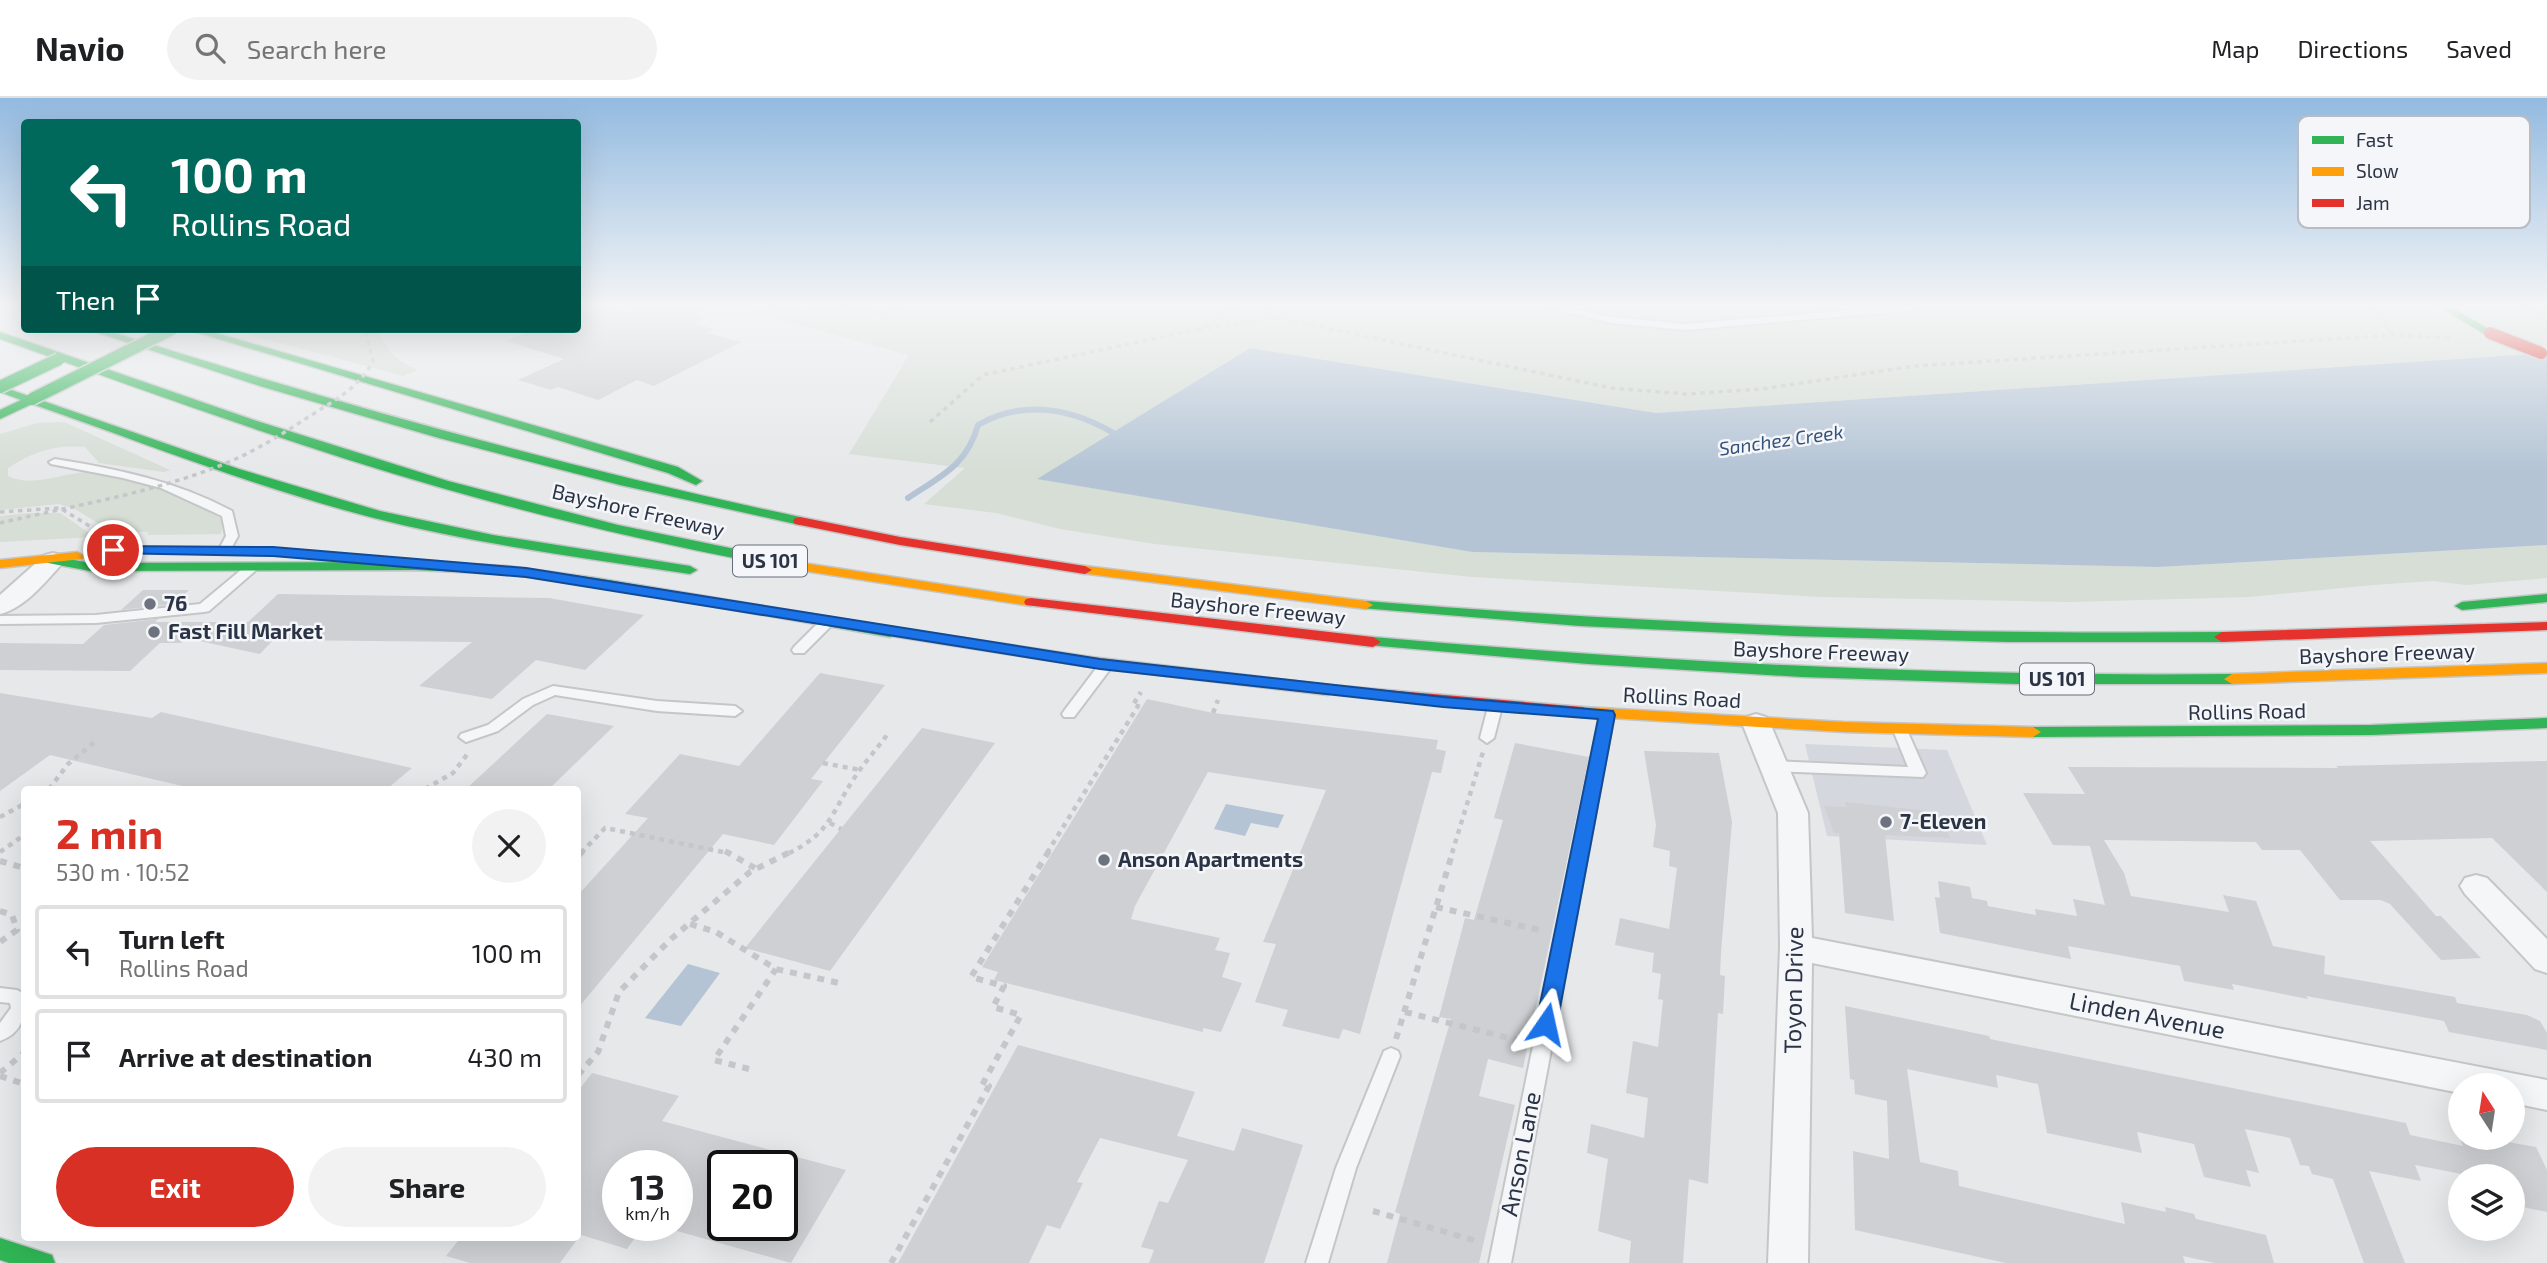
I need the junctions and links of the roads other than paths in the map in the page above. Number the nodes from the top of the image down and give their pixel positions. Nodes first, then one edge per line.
1 (53, 361) edge
2 (77, 361) edge
3 (107, 361) edge
4 (193, 361) edge
5 (301, 361) edge
6 (0, 387) edge
7 (32, 399) junction
8 (0, 415) edge
9 (55, 462) dead end
10 (757, 513) junction
11 (223, 551) junction
12 (53, 560) junction
13 (0, 564) edge
14 (404, 565) junction
15 (251, 568) junction
16 (711, 573) dead end
17 (2547, 598) edge
18 (0, 607) edge
19 (2450, 607) dead end
20 (2261, 619) dead end
21 (0, 620) edge
22 (827, 621) junction
23 (2547, 626) edge
24 (2015, 640) junction
25 (799, 650) dead end
26 (1567, 659) junction
27 (1415, 663) dead end
28 (1106, 664) junction
29 (2547, 668) edge
30 (1495, 707) junction
31 (735, 711) dead end
32 (1069, 714) dead end
33 (1607, 715) junction
34 (1756, 723) junction
35 (2547, 723) edge
36 (1900, 730) junction
37 (466, 737) road end
38 (1487, 738) road end
39 (1773, 766) junction
40 (2476, 886) dead end
41 (1796, 947) junction
42 (2547, 960) edge
43 (0, 995) edge
44 (0, 1033) edge
45 (1391, 1056) road end
46 (2448, 1075) edge
47 (2525, 1090) edge
48 (2547, 1095) edge
49 (0, 1249) edge
50 (1501, 1256) edge
51 (43, 1263) edge
52 (1317, 1263) edge
53 (1788, 1263) edge

1 - 6 main road, bridge
2 - 26 main road, Bayshore Freeway / US 101
3 - 7 main road, bridge
4 - 10 main road, Bayshore Freeway / US 101
5 - 10 main road
6 - 7 main road
7 - 8 main road
7 - 16 main road
9 - 11 lane
10 - 24 main road, Bayshore Freeway / US 101
11 - 12 main road, Rollins Road
11 - 14 main road, Rollins Road
12 - 13 main road, Rollins Road
12 - 15 main road, Rollins Road
12 - 18 street
14 - 15 main road, Rollins Road
14 - 22 main road, Rollins Road
15 - 21 lane
17 - 19 main road
20 - 24 main road
22 - 25 lane
22 - 28 main road, Rollins Road
23 - 24 main road, Bayshore Freeway / US 101
26 - 27 main road
26 - 29 main road, Bayshore Freeway / US 101
28 - 30 main road, Rollins Road
28 - 32 lane
30 - 33 main road, Rollins Road
30 - 38 lane
31 - 37 lane
33 - 34 main road, Rollins Road
33 - 50 lane, Anson Lane
34 - 36 main road, Rollins Road
34 - 39 street, Toyon Drive
35 - 36 main road, Rollins Road
36 - 39 lane
39 - 41 street, Toyon Drive
40 - 42 street
41 - 46 street, Linden Avenue
41 - 53 street, Toyon Drive
43 - 44 lane
45 - 52 lane
47 - 48 street
49 - 51 main road

